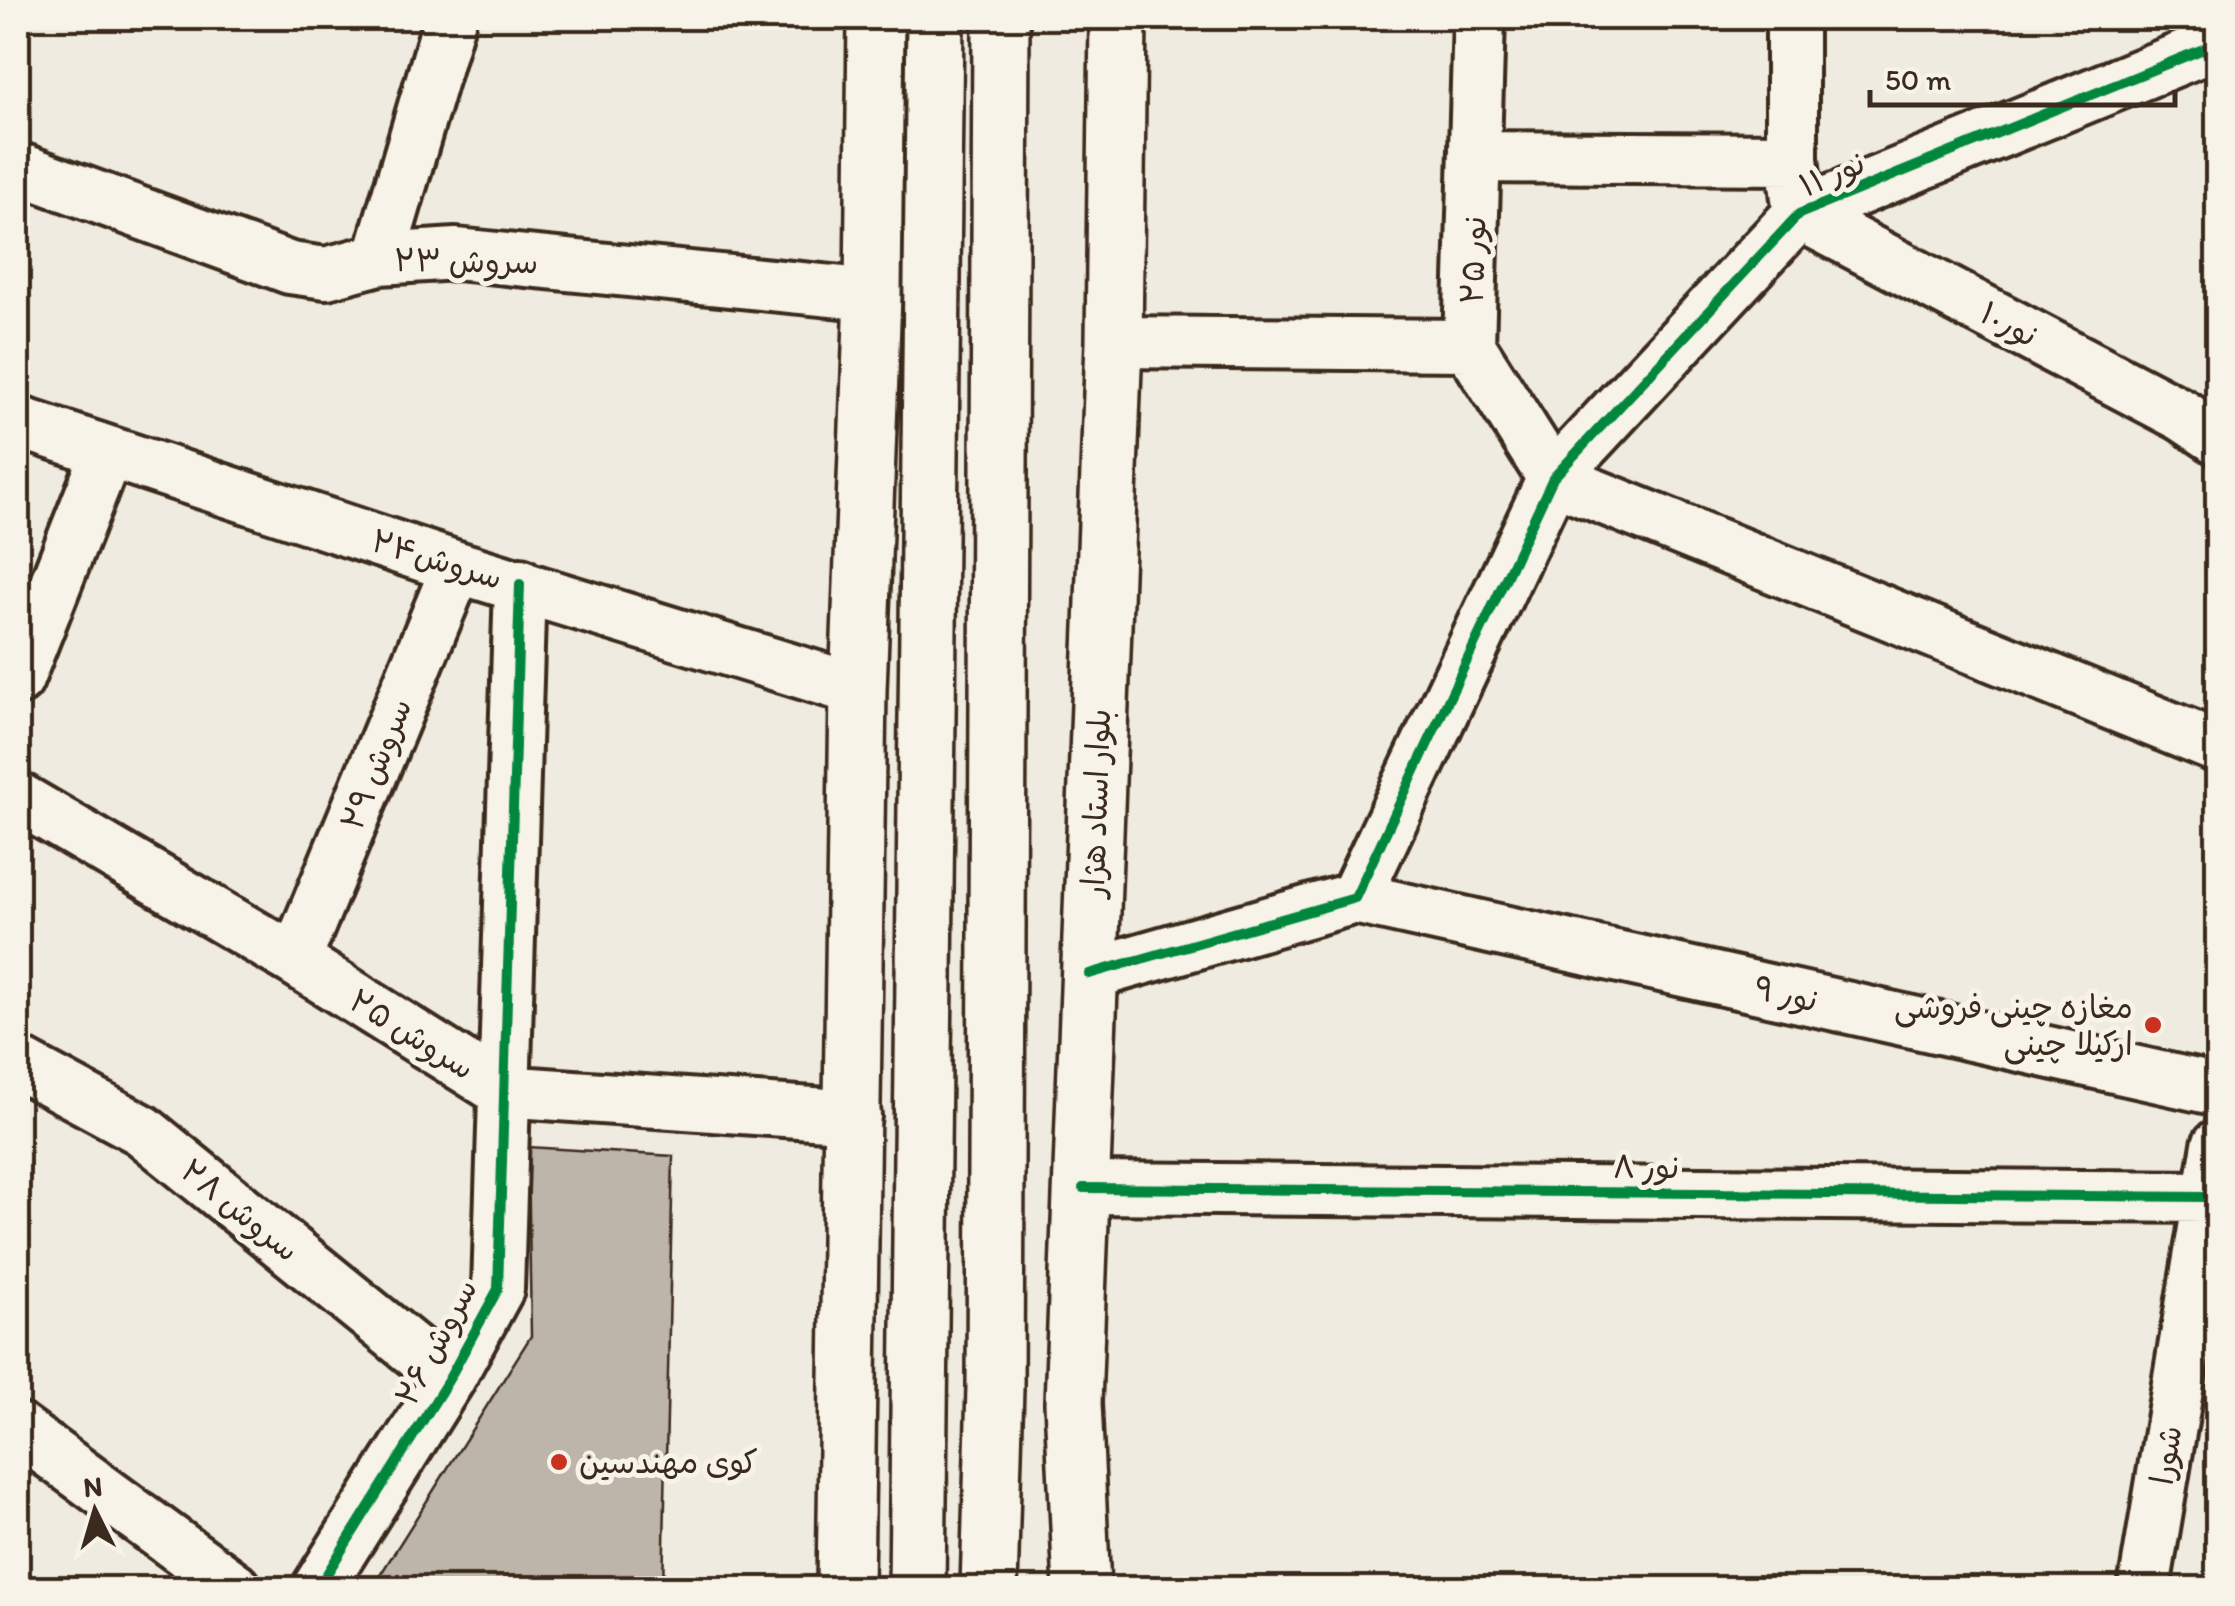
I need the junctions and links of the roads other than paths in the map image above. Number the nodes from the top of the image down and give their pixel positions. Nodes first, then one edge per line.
1 (450, 18) edge
2 (876, 18) edge
3 (935, 18) edge
4 (1002, 18) edge
5 (1118, 18) edge
6 (1479, 18) edge
7 (1792, 18) edge
8 (2218, 43) edge
9 (872, 154) junction
10 (1478, 157) junction
11 (1792, 159) junction
12 (18, 168) edge
13 (1798, 214) junction
14 (379, 258) junction
15 (873, 295) junction
16 (1114, 342) junction
17 (1469, 346) junction
18 (932, 399) junction
19 (18, 422) edge
20 (2218, 438) edge
21 (107, 453) junction
22 (1552, 478) junction
23 (457, 567) junction
24 (520, 584) junction
25 (18, 679) edge
26 (858, 690) junction
27 (2218, 747) edge
28 (18, 798) edge
29 (1354, 898) junction
30 (296, 960) junction
31 (1089, 974) junction
32 (18, 1063) edge
33 (2218, 1090) edge
34 (503, 1091) junction
35 (855, 1116) junction
36 (2218, 1145) edge
37 (1083, 1188) junction
38 (2209, 1197) junction
39 (448, 1378) junction
40 (996, 1388) junction
41 (1073, 1403) junction
42 (18, 1429) edge
43 (235, 1588) edge
44 (318, 1588) edge
45 (845, 1588) edge
46 (917, 1588) edge
47 (989, 1588) edge
48 (1082, 1588) edge
49 (2144, 1588) edge

1 - 14 street
2 - 9 main road
3 - 18 main road
4 - 40 main road
5 - 16 main road, بلوار استاد هژار
6 - 10 street, نور ۲۵
7 - 11 street
8 - 13 street, نور ۱۱
9 - 15 main road
9 - 18 main road
10 - 11 street
10 - 17 street, نور ۲۵
11 - 13 street
12 - 14 street, سروش ۲۳
13 - 20 street, نور۱۰
13 - 22 street, نور ۱۱
14 - 15 street, سروش ۲۳
15 - 26 main road
16 - 17 street
16 - 31 main road, بلوار استاد هژار
17 - 22 street, نور ۲۵
18 - 46 main road
19 - 21 street, سروش۲۴
21 - 23 street, سروش۲۴
21 - 25 street
22 - 27 street
22 - 29 street, نور ۱۱
23 - 24 street, سروش۲۴
23 - 30 street, سروش ۲۹
24 - 26 street, سروش۲۴
24 - 34 street, سروش ۲۶
26 - 35 main road
28 - 30 street, سروش ۲۵
29 - 31 street
29 - 33 street, نور ۹
30 - 34 street, سروش ۲۵
31 - 37 main road, بلوار استاد هژار
32 - 39 street, سروش ۲۸
34 - 35 street, سروش ۲۵
34 - 39 street, سروش ۲۶
35 - 45 main road
36 - 38 street, شورا
37 - 38 street, نور ۸
37 - 41 main road, بلوار استاد هژار
38 - 49 street, شورا
39 - 44 street, سروش ۲۶
40 - 41 main road
40 - 47 main road
41 - 48 main road, بلوار استاد هژار
42 - 43 street

